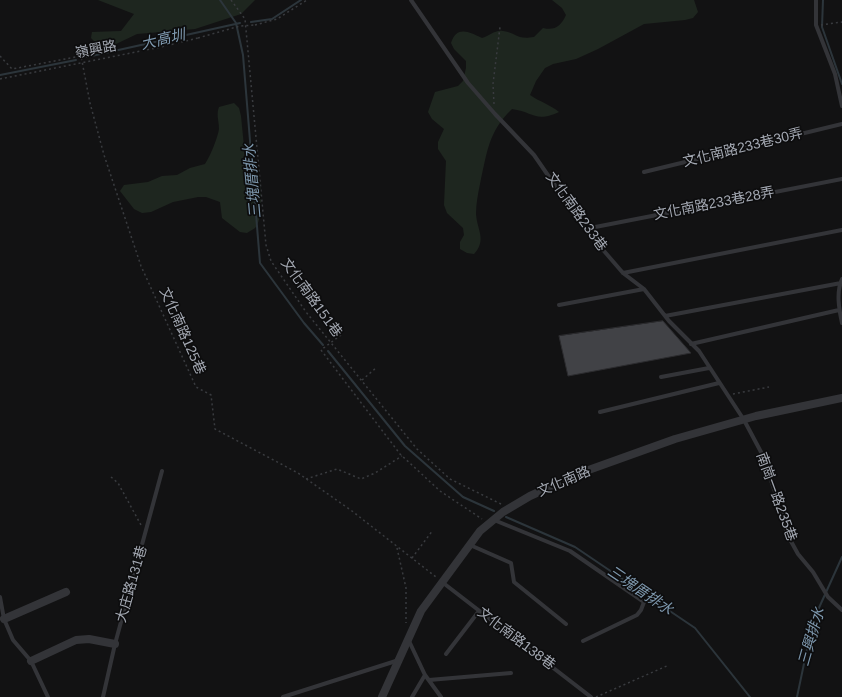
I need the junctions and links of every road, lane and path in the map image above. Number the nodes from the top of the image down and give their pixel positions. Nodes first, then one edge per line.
1 (231, 0) edge
2 (307, 0) edge
3 (411, 0) edge
4 (816, 0) edge
5 (842, 22) edge
6 (816, 25) junction
7 (500, 27) dead end
8 (0, 56) edge
9 (83, 63) junction
10 (0, 79) edge
11 (842, 106) edge
12 (495, 114) junction
13 (842, 124) edge
14 (644, 172) dead end
15 (842, 179) edge
16 (585, 229) junction
17 (842, 230) edge
18 (623, 273) junction
19 (841, 281) edge
20 (644, 289) junction
21 (559, 305) dead end
22 (839, 310) junction
23 (665, 316) junction
24 (842, 323) edge
25 (341, 335) dead end
26 (330, 342) junction
27 (692, 344) junction
28 (376, 368) dead end
29 (709, 368) junction
30 (661, 377) dead end
31 (362, 380) junction
32 (719, 383) junction
33 (769, 387) dead end
34 (727, 396) junction
35 (842, 398) edge
36 (600, 412) dead end
37 (744, 420) junction
38 (402, 456) junction
39 (162, 471) dead end
40 (111, 477) dead end
41 (306, 479) junction
42 (510, 508) junction
43 (491, 522) junction
44 (433, 530) dead end
45 (145, 538) junction
46 (469, 545) junction
47 (397, 548) junction
48 (412, 558) junction
49 (442, 582) junction
50 (66, 592) dead end
51 (0, 597) edge
52 (842, 610) edge
53 (479, 611) junction
54 (4, 619) junction
55 (566, 624) dead end
56 (407, 626) dead end
57 (583, 640) dead end
58 (408, 641) junction
59 (115, 644) junction
60 (446, 654) dead end
61 (400, 659) junction
62 (31, 661) junction
63 (669, 665) dead end
64 (511, 673) dead end
65 (425, 675) junction
66 (429, 680) junction
67 (48, 697) edge
68 (103, 697) edge
69 (283, 697) edge
70 (382, 697) edge
71 (412, 697) edge
72 (441, 697) edge
73 (591, 697) edge
74 (596, 697) edge

1 - 26 path, 文化南路151巷
2 - 9 path, 嶺興路, bridge
3 - 12 lane, 文化南路233巷
4 - 6 lane
5 - 6 path
6 - 11 lane
7 - 12 path
8 - 9 path
9 - 10 path, 嶺興路
9 - 41 path, 文化南路125巷
12 - 16 lane, 文化南路233巷
13 - 14 lane, 文化南路233巷30弄
15 - 16 lane, 文化南路233巷28弄
16 - 18 lane, 文化南路233巷
17 - 18 lane
18 - 20 lane, 文化南路233巷
19 - 22 lane
19 - 23 lane
20 - 21 lane
20 - 23 lane, 文化南路233巷
22 - 24 lane
22 - 27 lane
23 - 27 lane, 文化南路233巷
25 - 26 path
26 - 31 path, 文化南路151巷
26 - 38 path
27 - 29 lane, 文化南路233巷
28 - 31 path
29 - 30 lane
29 - 32 lane, 文化南路233巷
31 - 42 path, 文化南路151巷
32 - 34 lane, 文化南路233巷
32 - 36 lane
33 - 34 path
34 - 37 lane, 文化南路233巷
35 - 37 street, 文化南路
37 - 42 street, 文化南路
37 - 52 lane, 南崗一路235巷
38 - 41 path
38 - 43 path
39 - 45 lane, 大庄路131巷
40 - 45 path
41 - 47 path, 文化南路125巷
42 - 43 street, 文化南路
43 - 46 street, 文化南路
43 - 57 lane
44 - 48 path
45 - 59 lane, 大庄路131巷
46 - 49 street, 文化南路
46 - 55 lane
47 - 48 path, 文化南路125巷
47 - 56 path
48 - 49 path, 文化南路125巷
49 - 53 lane, 文化南路138巷
49 - 58 street, 文化南路
50 - 54 street
51 - 54 lane
53 - 60 lane
53 - 73 lane, 文化南路138巷
54 - 62 lane
58 - 61 street, 文化南路
58 - 65 lane
59 - 62 street
59 - 68 lane, 大庄路131巷
61 - 69 lane
61 - 70 street, 文化南路
62 - 67 lane
63 - 74 path
64 - 66 lane
65 - 66 lane
65 - 71 lane
66 - 72 lane

